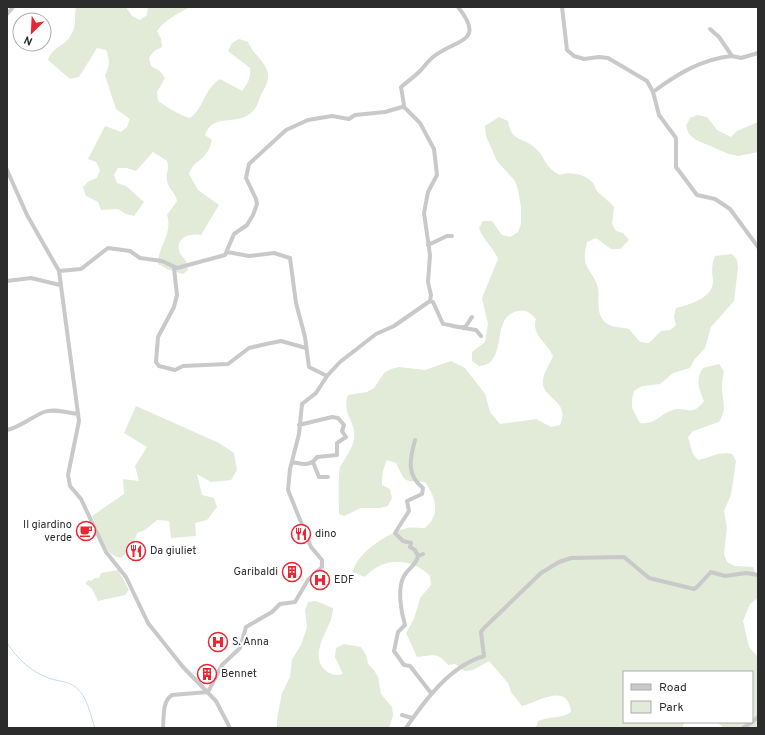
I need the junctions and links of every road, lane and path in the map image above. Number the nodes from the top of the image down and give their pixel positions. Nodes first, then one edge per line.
1 (13, 7) edge
2 (458, 7) edge
3 (562, 7) edge
4 (7, 14) edge
5 (710, 29) dead end
6 (758, 53) edge
7 (732, 56) junction
8 (653, 92) junction
9 (403, 106) junction
10 (7, 170) edge
11 (452, 236) dead end
12 (428, 245) junction
13 (758, 247) edge
14 (227, 252) junction
15 (174, 268) junction
16 (59, 271) junction
17 (7, 281) edge
18 (60, 285) junction
19 (430, 300) junction
20 (472, 317) dead end
21 (461, 328) junction
22 (481, 336) dead end
23 (306, 348) junction
24 (327, 376) junction
25 (78, 414) junction
26 (299, 425) junction
27 (7, 430) edge
28 (415, 440) dead end
29 (292, 462) junction
30 (313, 462) junction
31 (328, 477) dead end
32 (423, 554) dead end
33 (418, 556) junction
34 (758, 575) edge
35 (208, 692) junction
36 (431, 693) junction
37 (402, 714) dead end
38 (412, 718) junction
39 (163, 728) edge
40 (230, 728) edge
41 (406, 728) edge

1 - 4 street
2 - 9 street
3 - 8 street
5 - 7 street
6 - 7 street
7 - 8 street
8 - 13 street
9 - 12 street
9 - 14 street
10 - 16 street
11 - 12 street
12 - 19 street
14 - 15 street
14 - 23 street
15 - 16 street
15 - 23 street
16 - 18 street
17 - 18 street
18 - 25 street
19 - 21 street
19 - 24 street
20 - 21 street
21 - 22 street
23 - 24 street
24 - 26 street
25 - 27 street
25 - 35 street
26 - 29 street
26 - 30 street
28 - 33 street
29 - 30 street
29 - 35 street
30 - 31 street
32 - 33 street
33 - 36 street
34 - 36 street
35 - 39 street
35 - 40 street
36 - 38 street
37 - 38 street
38 - 41 street

